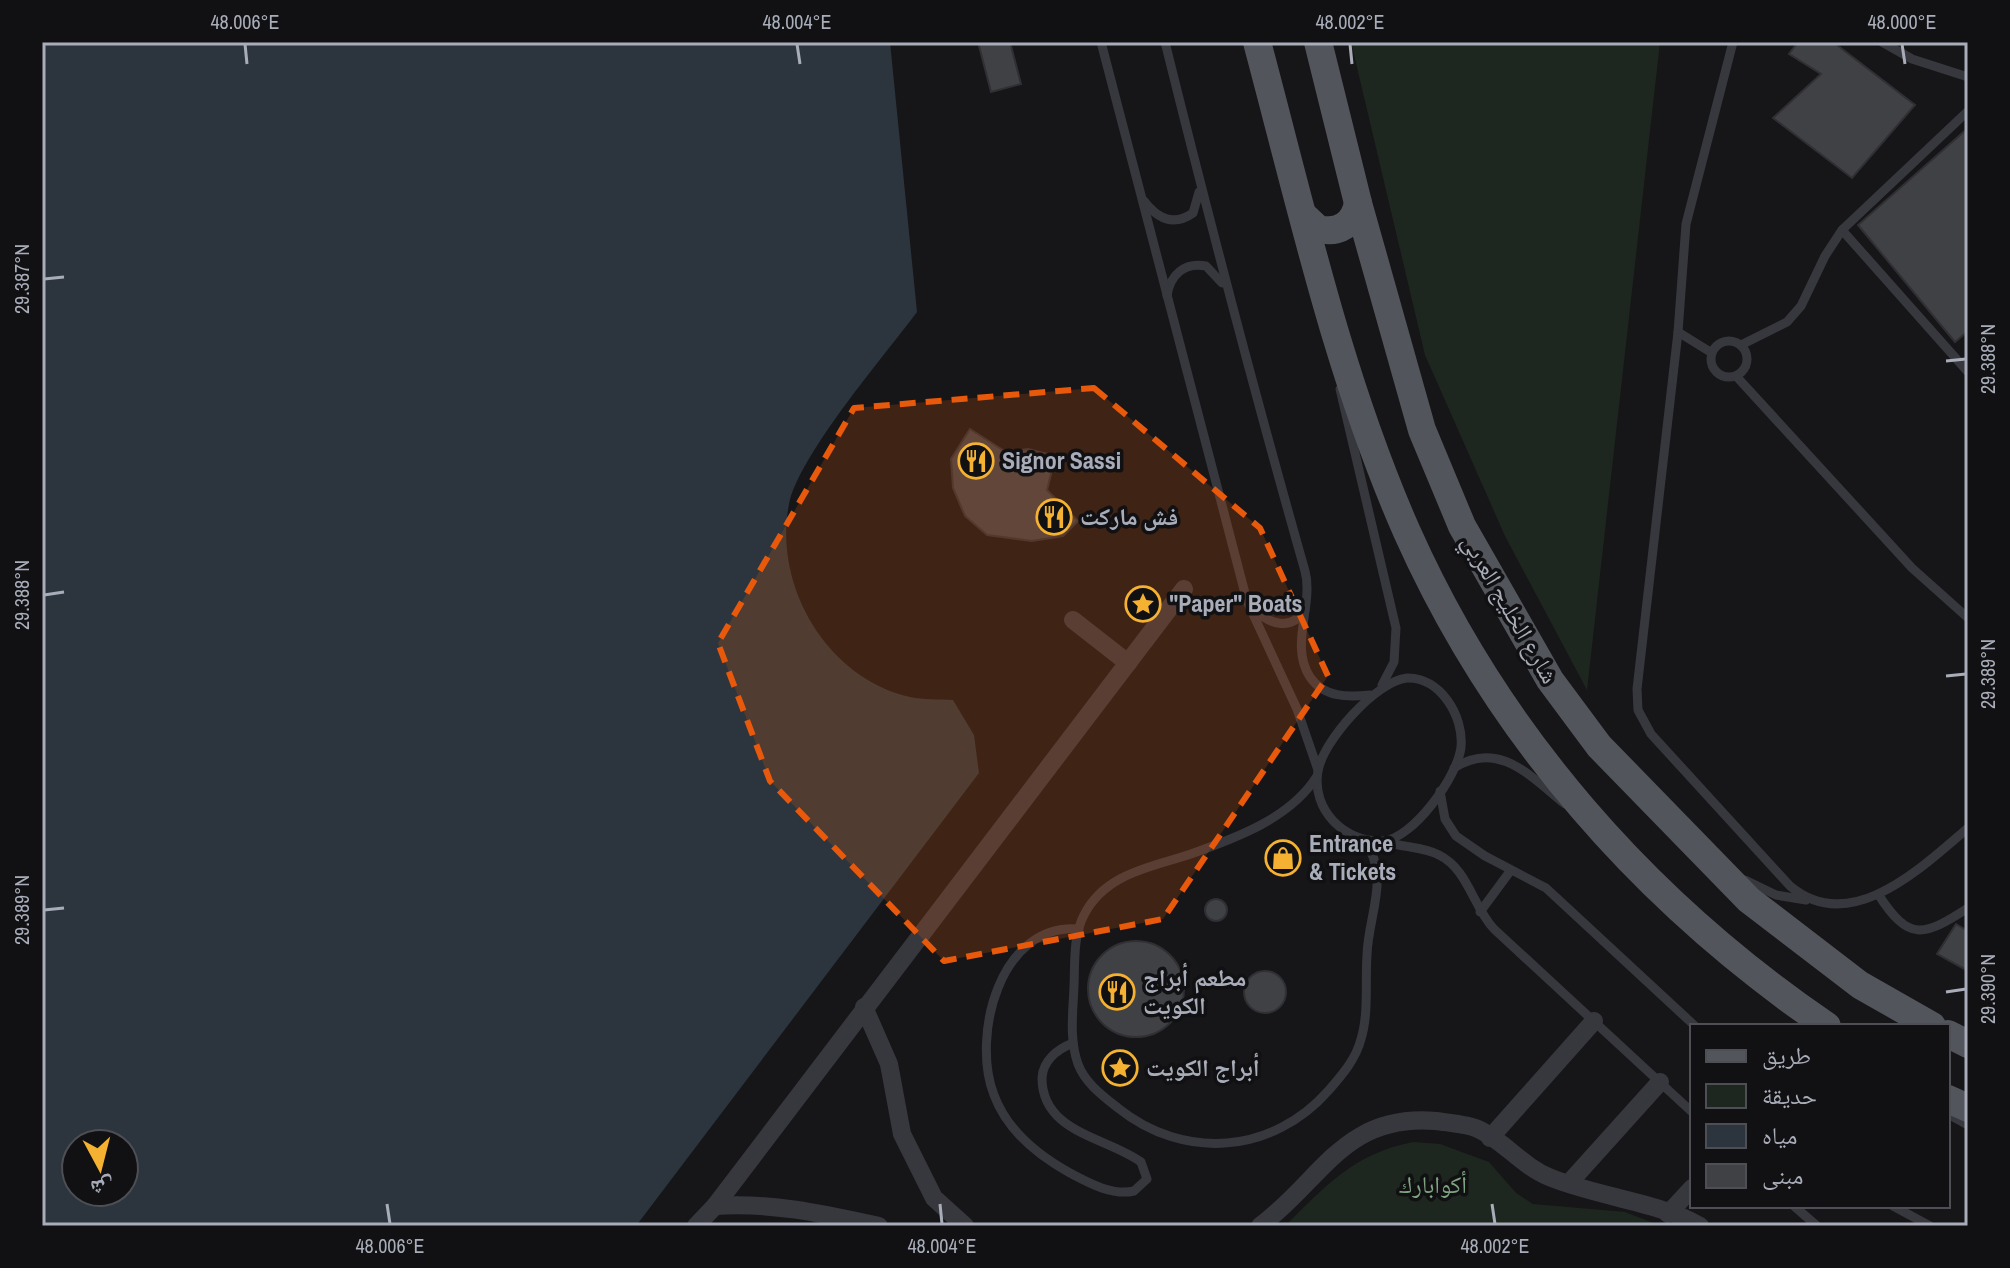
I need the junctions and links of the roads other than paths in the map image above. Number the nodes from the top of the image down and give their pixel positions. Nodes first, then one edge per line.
1 (1101, 42) edge
2 (1165, 42) edge
3 (1257, 42) edge
4 (1318, 42) edge
5 (1733, 42) edge
6 (1882, 42) edge
7 (1968, 77) edge
8 (1968, 111) edge
9 (1199, 179) junction
10 (1140, 195) junction
11 (1358, 203) junction
12 (1303, 215) junction
13 (1842, 230) junction
14 (1322, 287) junction
15 (1226, 289) junction
16 (1166, 302) junction
17 (1678, 332) junction
18 (1741, 345) junction
19 (1712, 353) junction
20 (1968, 372) edge
21 (1736, 376) junction
22 (1184, 589) dead end
23 (1309, 600) junction
24 (1247, 601) junction
25 (1968, 618) edge
26 (1073, 620) dead end
27 (1128, 663) junction
28 (1381, 686) junction
29 (1370, 695) junction
30 (1454, 768) junction
31 (1317, 773) junction
32 (1440, 789) junction
33 (1968, 828) edge
34 (1363, 840) junction
35 (1384, 841) junction
36 (1610, 842) junction
37 (1703, 854) junction
38 (1511, 870) junction
39 (1878, 894) junction
40 (1813, 902) junction
41 (1968, 908) edge
42 (1480, 912) junction
43 (1079, 929) junction
44 (864, 1007) junction
45 (1594, 1021) junction
46 (1693, 1024) edge
47 (1824, 1024) edge
48 (1928, 1024) edge
49 (1950, 1035) edge
50 (1073, 1043) junction
51 (1968, 1044) edge
52 (1660, 1082) junction
53 (1690, 1110) edge
54 (1950, 1115) edge
55 (1968, 1125) edge
56 (1490, 1138) junction
57 (1569, 1183) junction
58 (1690, 1190) edge
59 (715, 1206) junction
60 (1796, 1208) edge
61 (1897, 1208) edge
62 (1668, 1214) junction
63 (696, 1226) edge
64 (879, 1226) edge
65 (965, 1226) edge
66 (1260, 1226) edge
67 (1700, 1226) edge
68 (1817, 1226) edge
69 (1930, 1226) edge

1 - 10 lane
2 - 9 lane
3 - 12 main road
4 - 11 main road, شارع الخليج العربي
5 - 17 lane
6 - 7 lane
8 - 13 lane
9 - 10 lane
9 - 15 lane
10 - 16 lane
11 - 12 main road
11 - 37 main road, شارع الخليج العربي
12 - 14 main road
13 - 18 lane
13 - 20 lane
14 - 28 lane
14 - 36 main road
15 - 16 lane
15 - 23 lane
16 - 24 lane
17 - 19 lane
17 - 40 lane
18 - 19 lane
18 - 21 lane
19 - 21 lane
21 - 25 lane
22 - 27 street
23 - 24 lane
23 - 29 lane
24 - 31 lane
26 - 27 street
27 - 44 street
28 - 29 lane
28 - 30 lane
29 - 31 lane
30 - 32 lane
30 - 36 lane
31 - 34 lane
31 - 43 lane
32 - 35 lane
32 - 38 lane
33 - 39 lane
34 - 35 lane
34 - 50 lane
35 - 42 lane
36 - 47 main road
37 - 40 lane
37 - 48 main road, شارع الخليج العربي
38 - 42 lane
38 - 46 lane
39 - 40 lane
39 - 41 lane
42 - 45 lane
43 - 50 lane
43 - 50 lane
44 - 59 street
44 - 65 street
45 - 52 lane
45 - 56 street
49 - 51 main road
52 - 53 lane
52 - 57 street
54 - 55 lane
56 - 57 street
56 - 66 street
57 - 62 street
58 - 62 street
59 - 63 street
59 - 64 street
60 - 68 lane
61 - 69 lane
62 - 67 street

